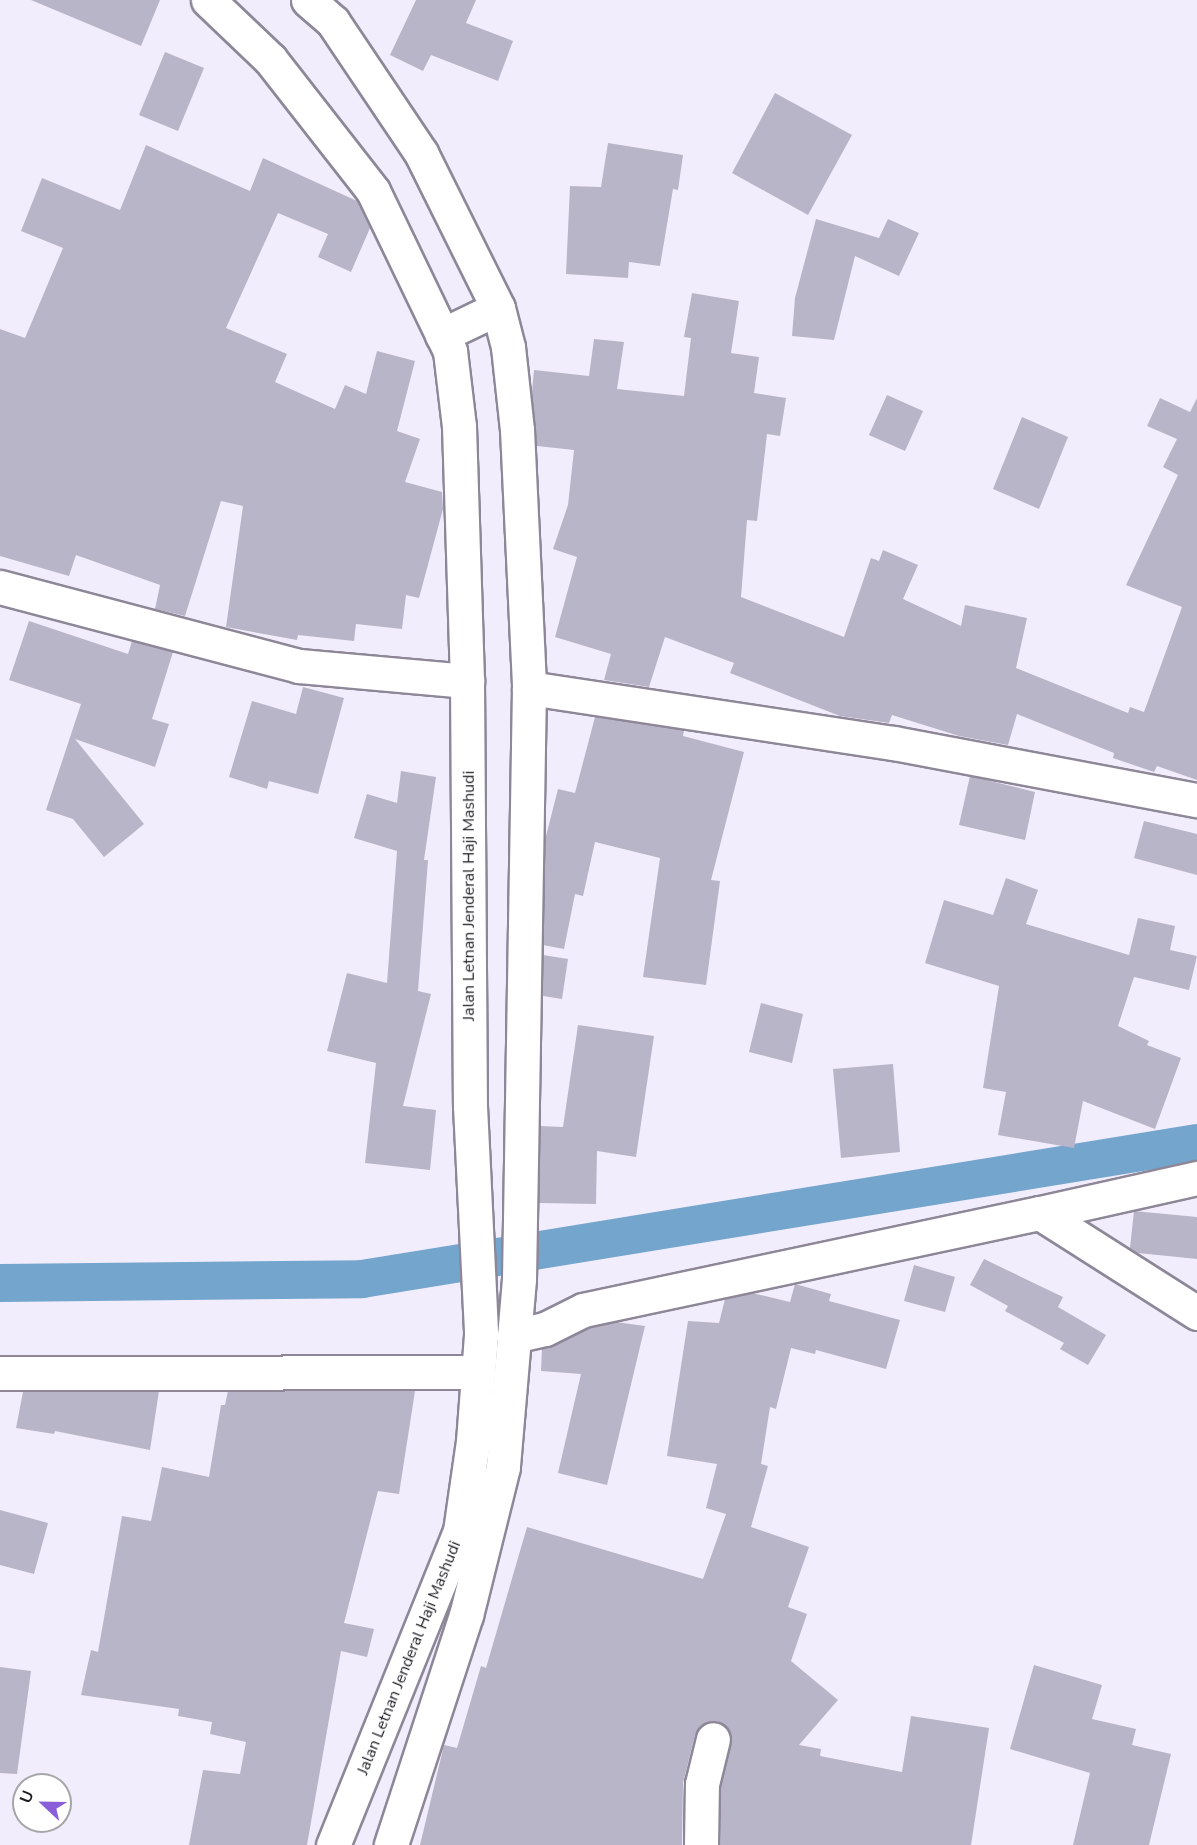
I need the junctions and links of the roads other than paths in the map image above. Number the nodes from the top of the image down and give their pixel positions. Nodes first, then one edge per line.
1 (208, 0) edge
2 (308, 0) edge
3 (498, 308) junction
4 (442, 335) junction
5 (0, 587) edge
6 (467, 681) junction
7 (529, 688) junction
8 (1197, 800) edge
9 (522, 1103) junction
10 (470, 1106) junction
11 (1197, 1178) edge
12 (1040, 1213) junction
13 (1197, 1313) edge
14 (515, 1323) junction
15 (479, 1372) junction
16 (0, 1373) edge
17 (713, 1739) dead end
18 (333, 1845) edge
19 (390, 1845) edge
20 (701, 1845) edge

1 - 4 main road, Jalan Letnan Jenderal Haji Mashudi
2 - 3 main road, Jalan Letnan Jenderal Haji Mashudi
3 - 4 main road
3 - 7 main road, Jalan Letnan Jenderal Haji Mashudi
4 - 6 main road, Jalan Letnan Jenderal Haji Mashudi
5 - 6 main road
6 - 10 main road, Jalan Letnan Jenderal Haji Mashudi
7 - 8 main road
7 - 9 main road, Jalan Letnan Jenderal Haji Mashudi
9 - 10 main road
9 - 14 main road, Jalan Letnan Jenderal Haji Mashudi
10 - 15 main road, Jalan Letnan Jenderal Haji Mashudi
11 - 12 main road
12 - 13 main road
12 - 14 main road
14 - 19 main road, Jalan Letnan Jenderal Haji Mashudi
15 - 16 main road
15 - 18 main road, Jalan Letnan Jenderal Haji Mashudi
17 - 20 main road

